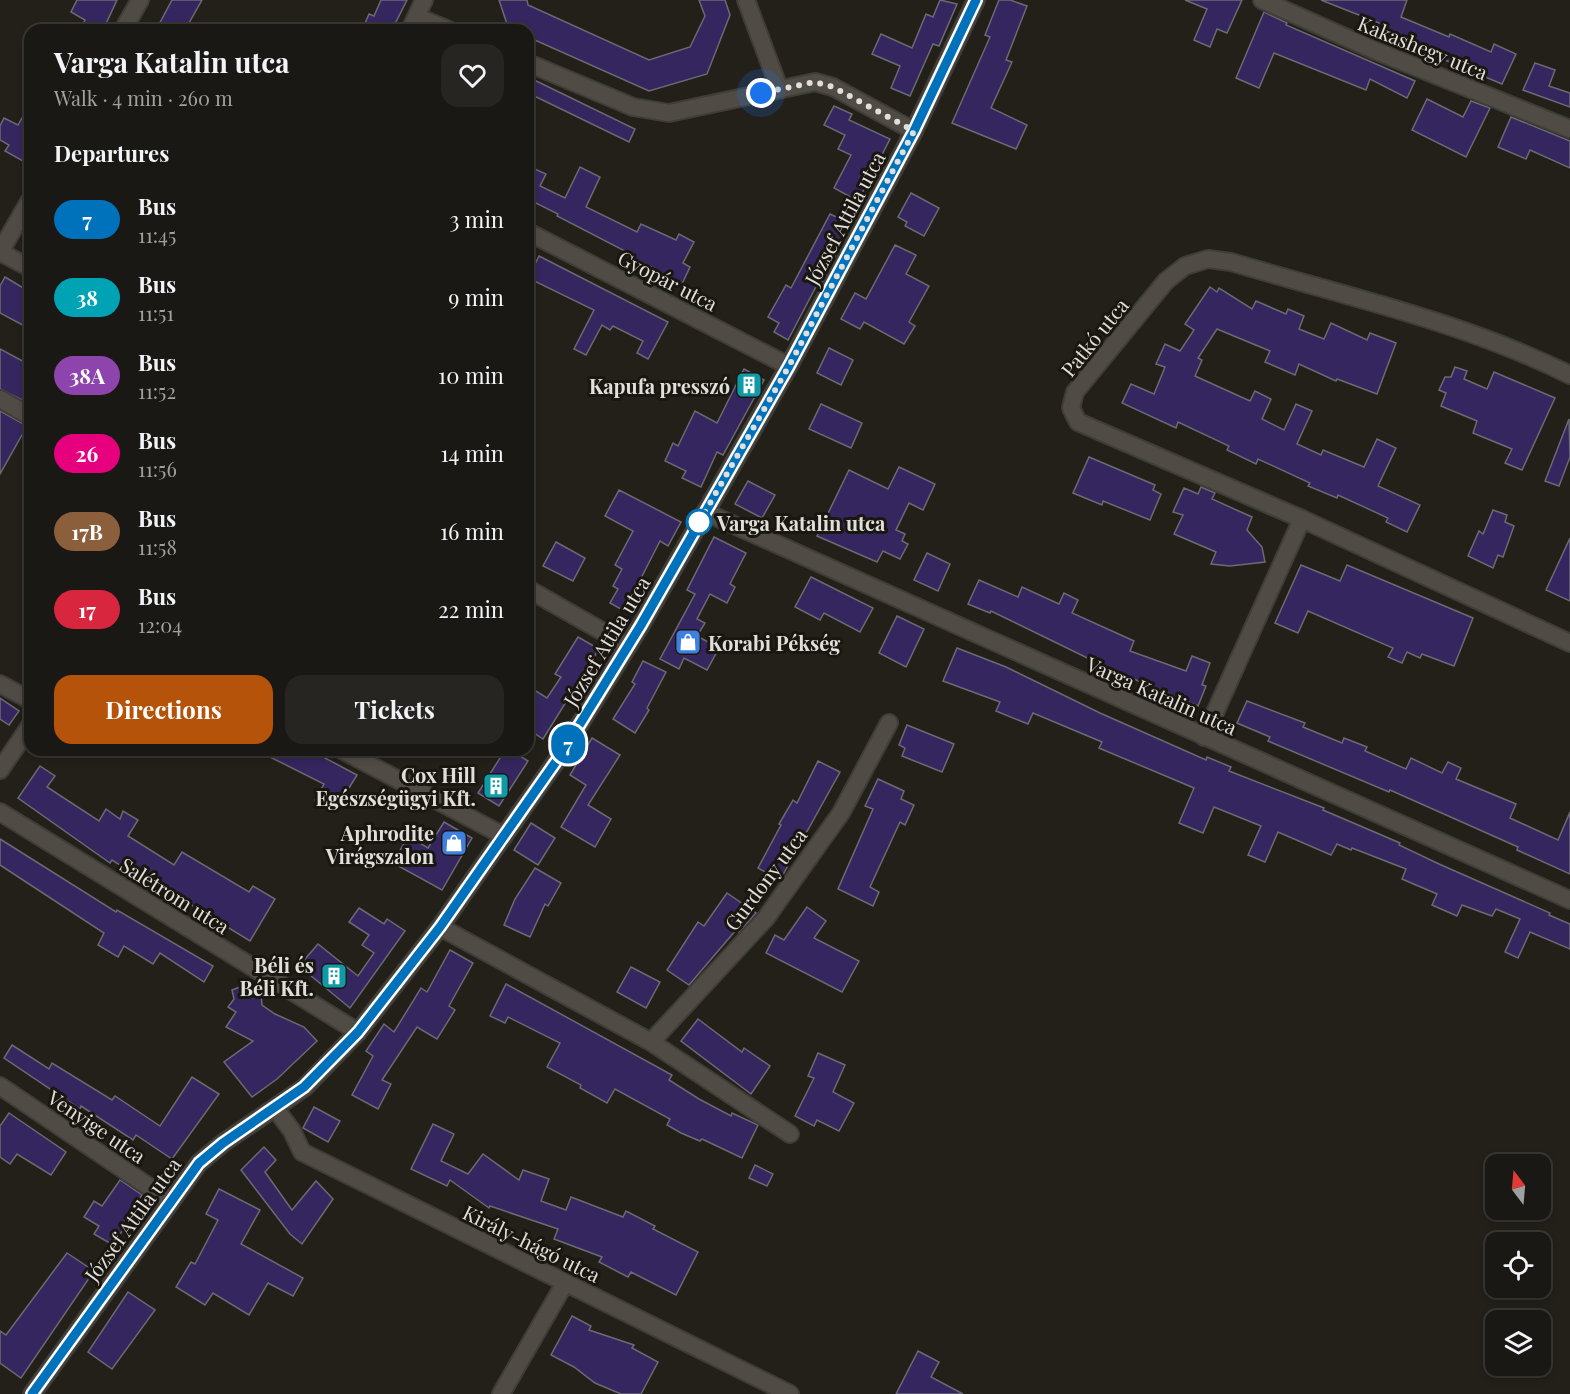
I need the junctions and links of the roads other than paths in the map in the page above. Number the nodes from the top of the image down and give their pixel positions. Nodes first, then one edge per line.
1 (140, 0) edge
2 (424, 0) edge
3 (746, 0) edge
4 (976, 0) edge
5 (1262, 0) edge
6 (414, 23) edge
7 (126, 24) edge
8 (534, 66) edge
9 (779, 88) junction
10 (1570, 129) edge
11 (914, 131) junction
12 (24, 210) edge
13 (534, 235) edge
14 (0, 252) edge
15 (24, 265) edge
16 (789, 366) junction
17 (1570, 375) edge
18 (0, 399) edge
19 (24, 413) edge
20 (705, 512) junction
21 (1302, 519) junction
22 (534, 592) edge
23 (1570, 643) edge
24 (628, 646) junction
25 (0, 684) edge
26 (24, 697) edge
27 (889, 723) dead end
28 (24, 735) edge
29 (1204, 737) junction
30 (353, 756) edge
31 (0, 770) edge
32 (0, 812) edge
33 (504, 836) junction
34 (1570, 900) edge
35 (440, 927) junction
36 (358, 1032) junction
37 (651, 1042) junction
38 (0, 1086) edge
39 (275, 1108) junction
40 (790, 1134) dead end
41 (170, 1201) junction
42 (565, 1282) junction
43 (32, 1394) edge
44 (501, 1394) edge
45 (790, 1394) edge

1 - 7 street
2 - 6 street
3 - 9 street
4 - 11 street, József Attila utca
5 - 10 street, Kakashegy utca
8 - 9 street
9 - 11 street
11 - 16 street, József Attila utca
12 - 14 street
13 - 16 street, Gyopár utca
14 - 15 street
16 - 20 street, József Attila utca
17 - 21 street, Patkó utca
18 - 19 street
20 - 24 street, József Attila utca
20 - 29 street, Varga Katalin utca
21 - 23 street, Patkó utca
21 - 29 street
22 - 24 street
24 - 33 street, József Attila utca
25 - 26 street
27 - 37 street, Gurdony utca
28 - 31 street
29 - 34 street, Varga Katalin utca
30 - 33 street
32 - 36 street, Salétrom utca
33 - 35 street, József Attila utca
35 - 36 street, József Attila utca
35 - 37 street
36 - 39 street, József Attila utca
37 - 40 street
38 - 41 street, Venyige utca
39 - 41 street, József Attila utca
39 - 42 street, Király-hágó utca
41 - 43 street, József Attila utca
42 - 44 street
42 - 45 street, Király-hágó utca

